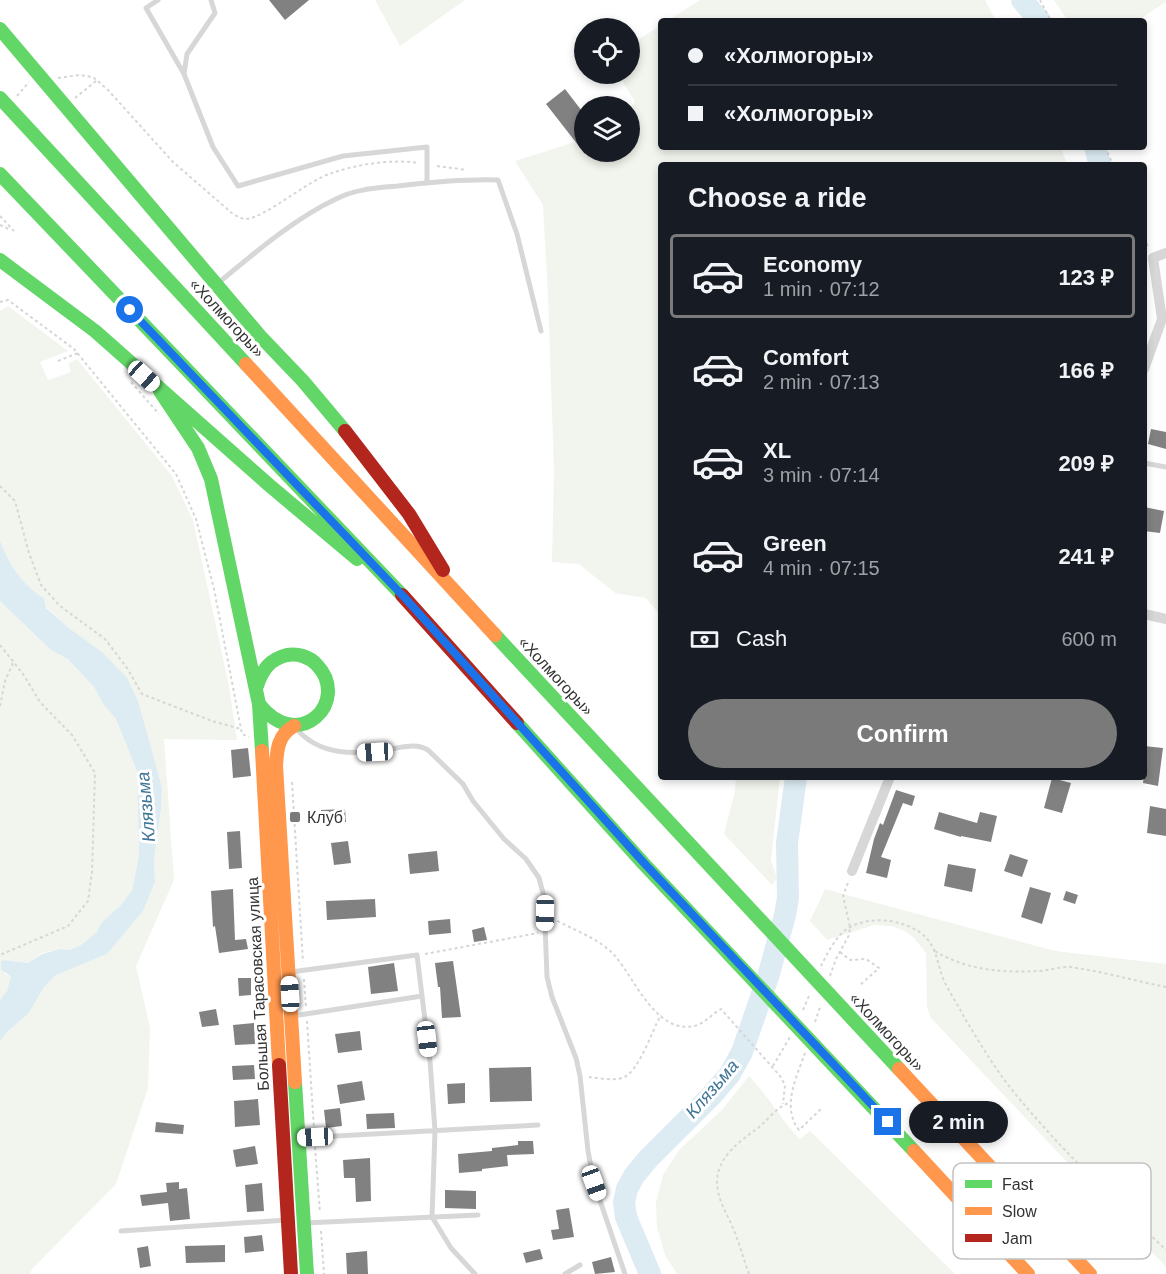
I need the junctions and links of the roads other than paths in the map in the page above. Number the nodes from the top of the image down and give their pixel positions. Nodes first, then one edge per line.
1 (158, 0) edge
2 (211, 0) edge
3 (0, 29) edge
4 (184, 74) junction
5 (0, 98) edge
6 (0, 174) edge
7 (426, 183) junction
8 (1166, 253) edge
9 (0, 260) edge
10 (217, 284) junction
11 (541, 331) dead end
12 (1147, 361) edge
13 (160, 390) junction
14 (1147, 464) edge
15 (1166, 467) edge
16 (457, 593) junction
17 (405, 598) junction
18 (1147, 615) edge
19 (1166, 619) edge
20 (257, 698) junction
21 (294, 726) junction
22 (889, 780) edge
23 (852, 872) road end
24 (289, 972) junction
25 (422, 996) junction
26 (291, 1016) junction
27 (538, 1125) dead end
28 (435, 1131) junction
29 (298, 1138) junction
30 (986, 1163) edge
31 (953, 1193) edge
32 (478, 1215) dead end
33 (432, 1217) junction
34 (288, 1220) junction
35 (303, 1223) junction
36 (121, 1231) dead end
37 (1014, 1259) edge
38 (1076, 1259) edge
39 (580, 1265) dead end
40 (291, 1274) edge
41 (307, 1274) edge
42 (475, 1274) edge
43 (565, 1274) edge
44 (625, 1274) edge
45 (1028, 1274) edge
46 (1090, 1274) edge

1 - 4 lane
2 - 4 lane
3 - 10 main road
4 - 7 lane
5 - 16 main road, «Холмогоры»
6 - 17 main road
7 - 10 lane
7 - 11 lane
8 - 12 street
9 - 13 main road
10 - 16 main road
13 - 17 main road
13 - 20 main road, Большая Тарасовская улица
14 - 15 lane
16 - 30 main road, «Холмогоры»
17 - 31 main road
18 - 19 street
20 - 21 main road
20 - 21 main road
20 - 34 main road, Большая Тарасовская улица
21 - 24 main road, Большая Тарасовская улица
21 - 44 lane
22 - 23 street
24 - 25 lane
24 - 26 main road, Большая Тарасовская улица
25 - 26 lane
25 - 28 lane
26 - 29 main road, Большая Тарасовская улица
27 - 28 lane
28 - 29 lane
28 - 33 lane
29 - 35 main road, Большая Тарасовская улица
32 - 33 lane
33 - 35 lane
33 - 42 lane
34 - 36 lane
34 - 40 main road, Большая Тарасовская улица
35 - 41 main road, Большая Тарасовская улица
37 - 45 main road
38 - 46 main road, «Холмогоры»
39 - 43 lane

